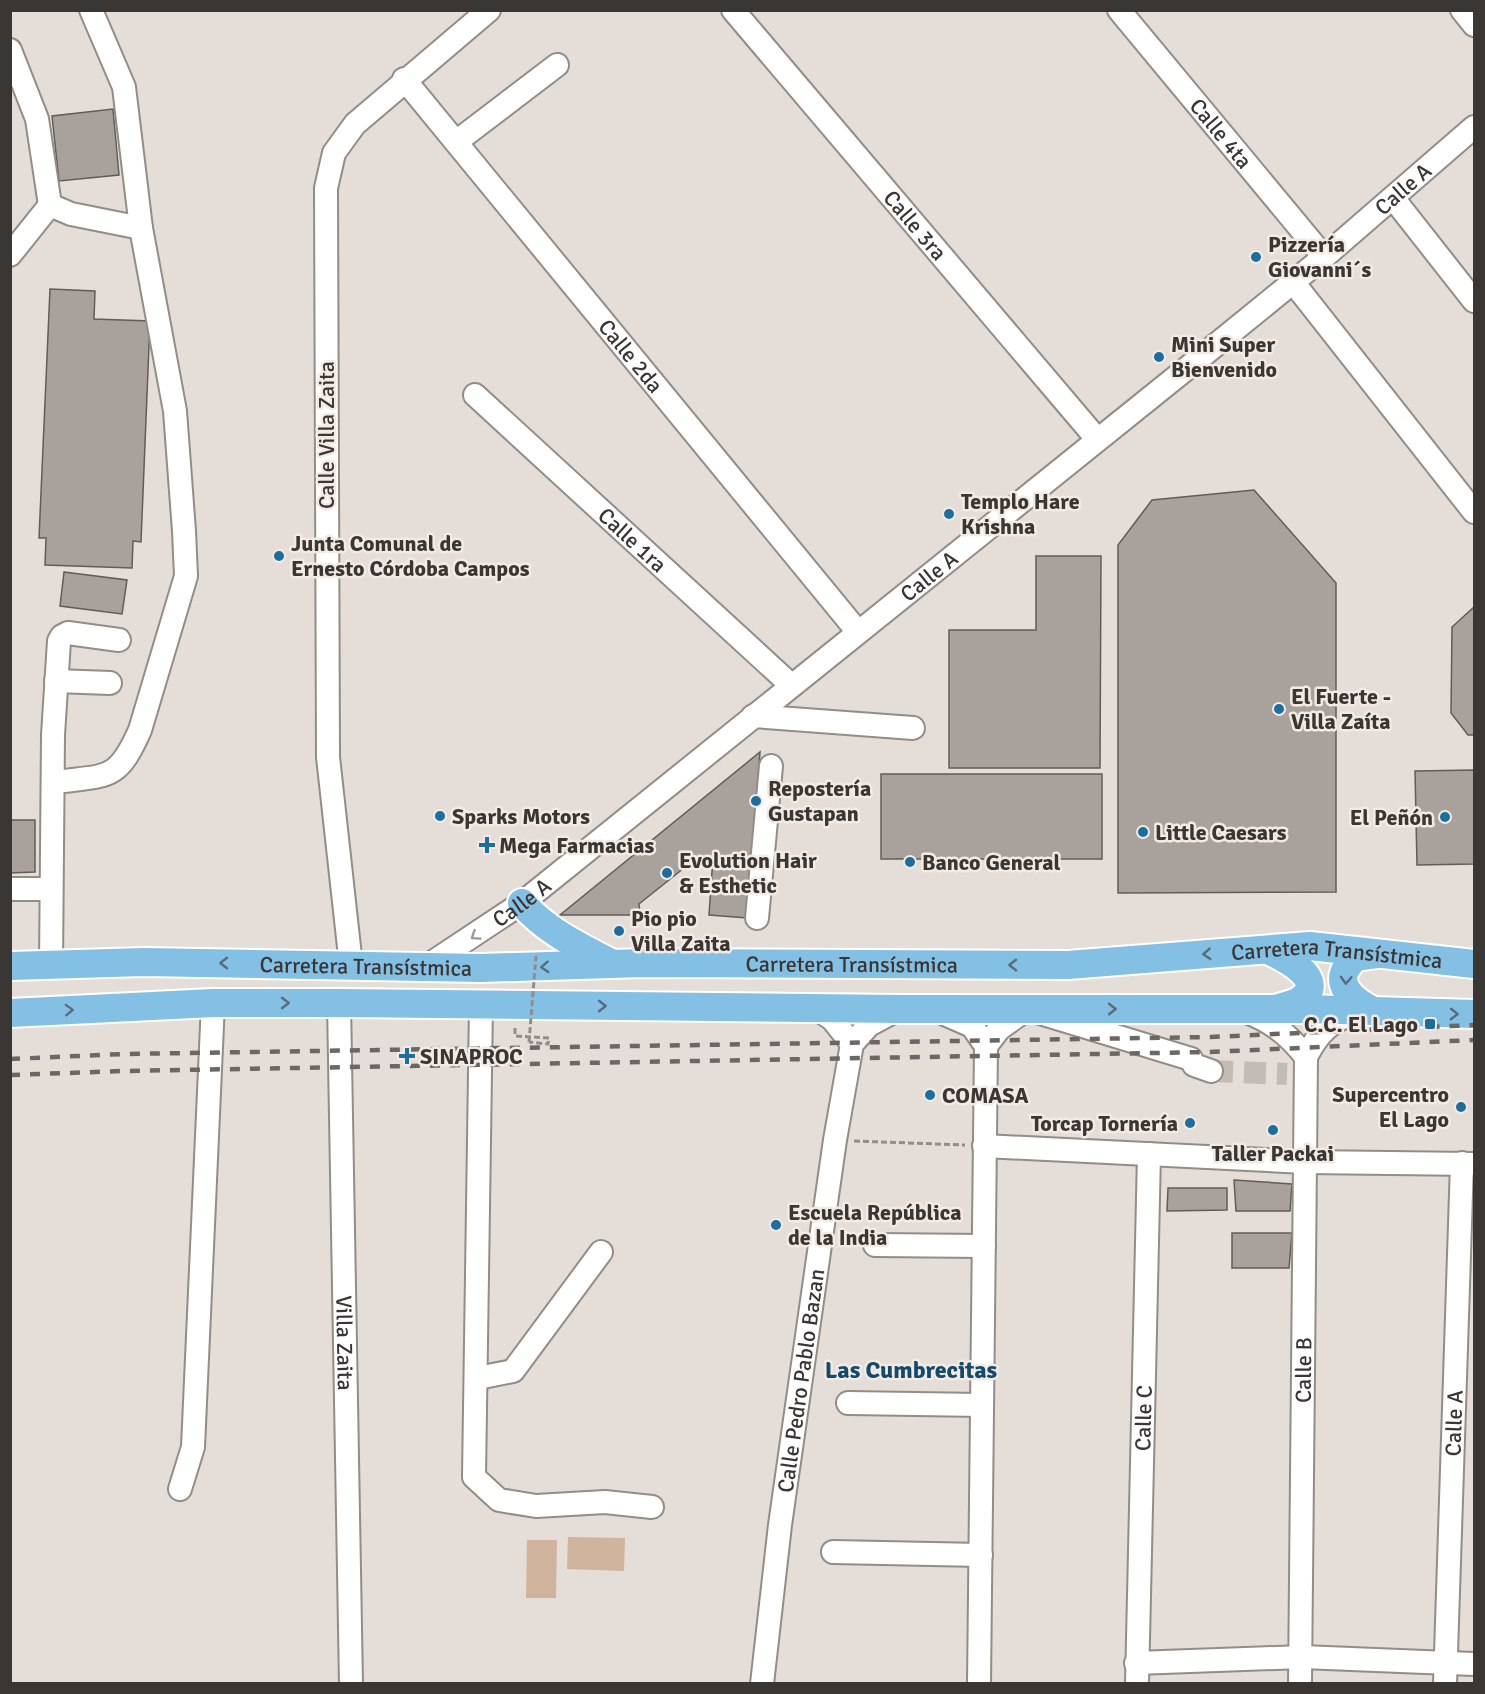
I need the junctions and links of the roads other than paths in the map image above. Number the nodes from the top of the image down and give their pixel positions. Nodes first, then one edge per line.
1 (91, 10) edge
2 (489, 10) edge
3 (734, 10) edge
4 (1119, 10) edge
5 (1462, 10) edge
6 (1474, 25) edge
7 (10, 50) edge
8 (557, 65) dead end
9 (404, 79) junction
10 (1474, 127) edge
11 (456, 142) junction
12 (1393, 198) junction
13 (50, 205) junction
14 (141, 228) junction
15 (10, 255) edge
16 (1324, 257) junction
17 (1293, 282) junction
18 (1474, 301) edge
19 (475, 395) dead end
20 (1097, 439) junction
21 (1474, 512) edge
22 (858, 632) junction
23 (119, 640) dead end
24 (56, 681) junction
25 (110, 683) dead end
26 (791, 685) junction
27 (753, 716) junction
28 (913, 728) dead end
29 (771, 766) dead end
30 (55, 782) junction
31 (10, 889) edge
32 (51, 889) junction
33 (522, 903) junction
34 (758, 918) dead end
35 (1268, 950) junction
36 (1378, 954) junction
37 (613, 963) junction
38 (1474, 964) edge
39 (51, 965) junction
40 (351, 965) junction
41 (10, 966) edge
42 (427, 966) junction
43 (339, 1003) junction
44 (213, 1004) junction
45 (481, 1005) junction
46 (814, 1007) junction
47 (901, 1009) junction
48 (934, 1009) junction
49 (1027, 1009) junction
50 (1274, 1009) junction
51 (1239, 1010) junction
52 (1368, 1011) junction
53 (10, 1013) edge
54 (1474, 1014) edge
55 (852, 1044) junction
56 (986, 1046) junction
57 (1300, 1069) junction
58 (1211, 1071) tunnel mouth
59 (984, 1146) junction
60 (1149, 1154) junction
61 (1305, 1162) junction
62 (1468, 1164) edge
63 (875, 1245) dead end
64 (984, 1246) junction
65 (601, 1252) dead end
66 (478, 1378) junction
67 (848, 1403) dead end
68 (982, 1405) junction
69 (180, 1488) dead end
70 (652, 1507) dead end
71 (833, 1552) dead end
72 (981, 1555) junction
73 (1302, 1657) junction
74 (1474, 1664) edge
75 (1137, 1673) edge
76 (1445, 1674) edge
77 (351, 1683) edge
78 (762, 1683) edge
79 (979, 1683) edge
80 (1300, 1683) edge

1 - 14 street
2 - 9 street, Calle Villa Zaita
3 - 20 street, Calle 3ra
4 - 16 street, Calle 4ta
5 - 6 street
7 - 13 street
8 - 11 street
9 - 11 street, Calle 2da
9 - 40 street, Calle Villa Zaita
10 - 12 street, Calle A
11 - 22 street, Calle 2da
12 - 16 street, Calle A
12 - 18 street
13 - 14 street
13 - 15 street
14 - 30 street
16 - 17 street, Calle A
17 - 20 street, Calle A
17 - 21 street
19 - 26 street, Calle 1ra
20 - 22 street, Calle A
22 - 26 street, Calle A
23 - 24 street
24 - 25 street
24 - 30 street
26 - 27 street, Calle A
27 - 28 street
27 - 33 street, Calle A
29 - 34 street
30 - 32 street
31 - 32 street
32 - 39 street
33 - 37 main road
33 -> 42 street, Calle A
35 - 36 main road, Carretera Transístmica
35 -> 37 main road, Carretera Transístmica
35 - 50 main road
36 - 38 main road, Carretera Transístmica
36 -> 52 main road
37 -> 42 main road, Carretera Transístmica
40 -> 39 main road, Carretera Transístmica
39 - 41 main road, Carretera Transístmica
40 - 42 main road, Carretera Transístmica
44 -> 43 main road, Carretera Transístmica
43 - 45 main road, Carretera Transístmica
43 - 77 street, Villa Zaita
53 -> 44 main road, Carretera Transístmica
44 - 69 street
45 -> 46 main road, Carretera Transístmica
45 - 66 street
46 - 47 main road, Carretera Transístmica
46 - 55 street
47 - 48 main road, Carretera Transístmica
47 - 55 street
48 - 49 main road, Carretera Transístmica
48 - 56 street
49 -> 51 main road, Carretera Transístmica
49 - 56 street
49 - 58 street
50 - 51 main road, Carretera Transístmica
50 - 52 main road, Carretera Transístmica
51 - 57 street
52 -> 54 main road, Carretera Transístmica
52 - 57 street
55 - 78 street, Calle Pedro Pablo Bazan
56 - 59 street
57 - 61 street, Calle B
59 - 60 street
59 - 64 street
60 - 61 street
60 - 75 street, Calle C
61 - 62 street
61 - 73 street, Calle B
62 - 76 street, Calle A
63 - 64 street
64 - 68 street
65 - 66 street
66 - 70 street
67 - 68 street
68 - 72 street
71 - 72 street
72 - 79 street
73 - 75 street
73 - 76 street
73 - 80 street, Calle B
74 - 76 street

